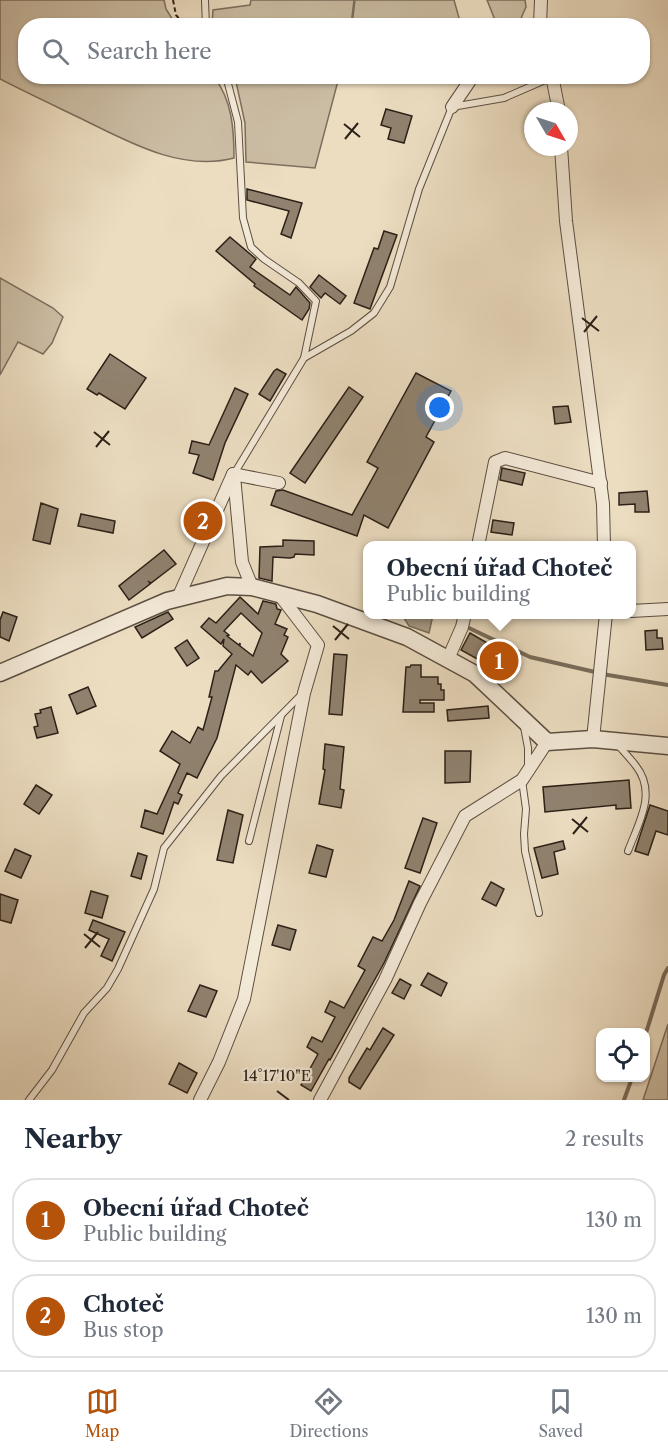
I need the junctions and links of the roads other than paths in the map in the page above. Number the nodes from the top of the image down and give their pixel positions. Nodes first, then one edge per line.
1 (541, 0) edge
2 (205, 1) edge
3 (206, 18) edge
4 (540, 18) edge
5 (228, 84) edge
6 (468, 84) edge
7 (537, 84) edge
8 (553, 84) edge
9 (557, 102) edge
10 (452, 107) junction
11 (562, 156) edge
12 (304, 358) junction
13 (233, 474) junction
14 (279, 483) dead end
15 (601, 483) junction
16 (479, 541) edge
17 (604, 541) edge
18 (252, 586) junction
19 (279, 594) junction
20 (178, 598) junction
21 (668, 609) edge
22 (636, 611) edge
23 (464, 619) edge
24 (606, 619) edge
25 (448, 659) junction
26 (0, 673) edge
27 (304, 693) junction
28 (516, 710) junction
29 (281, 715) junction
30 (593, 739) junction
31 (613, 741) junction
32 (547, 742) junction
33 (668, 746) edge
34 (524, 776) junction
35 (249, 841) dead end
36 (628, 851) dead end
37 (539, 913) dead end
38 (29, 1100) edge
39 (200, 1100) edge
40 (320, 1100) edge

1 - 4 street
2 - 3 lane
5 - 12 lane
6 - 10 street
7 - 10 lane
8 - 9 street
10 - 12 lane
11 - 15 street
12 - 13 lane
13 - 14 street
13 - 18 street
13 - 20 street
15 - 16 street
15 - 17 street
18 - 19 street
18 - 20 street
19 - 25 street
19 - 27 street
20 - 26 street
21 - 22 street
23 - 25 street
24 - 30 street
25 - 28 street
27 - 29 lane
27 - 39 street
28 - 32 street
28 - 34 lane
29 - 35 lane
29 - 38 lane
30 - 31 street
30 - 32 street
31 - 33 street
31 - 36 lane
32 - 34 street
34 - 37 lane
34 - 40 street

